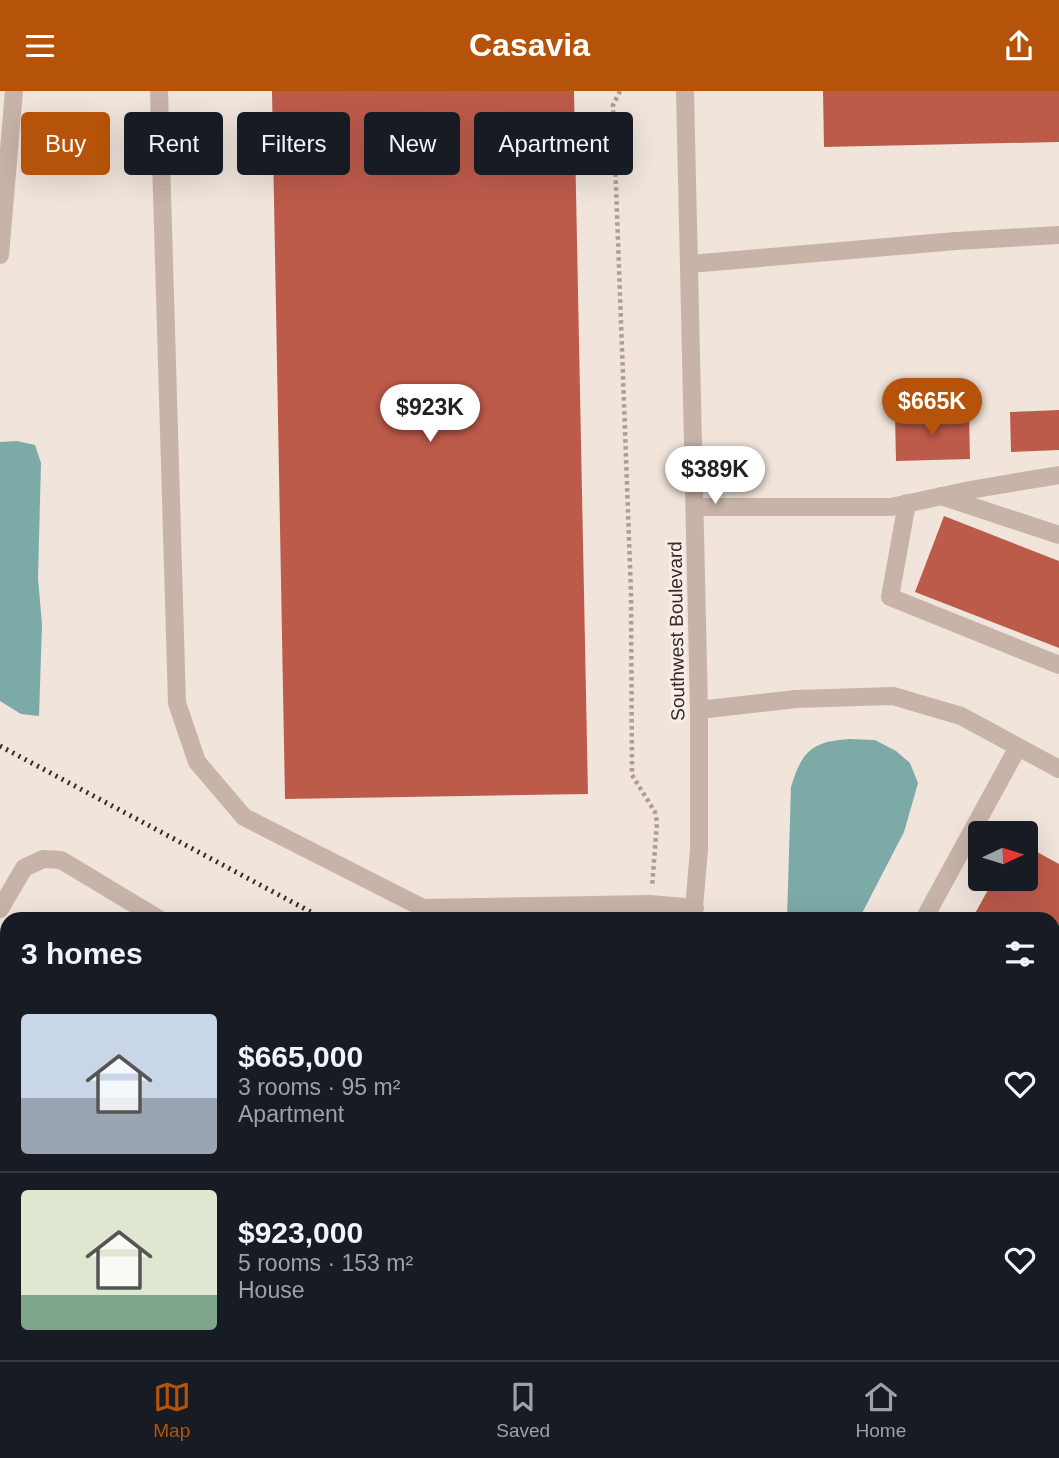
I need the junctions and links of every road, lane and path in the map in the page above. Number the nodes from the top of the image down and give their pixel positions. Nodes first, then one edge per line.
1 (14, 91) edge
2 (159, 91) edge
3 (620, 91) edge
4 (685, 91) edge
5 (1059, 235) edge
6 (0, 255) edge
7 (690, 264) junction
8 (1059, 475) edge
9 (941, 496) junction
10 (907, 503) junction
11 (695, 507) junction
12 (1059, 535) edge
13 (1059, 665) edge
14 (699, 710) junction
15 (1018, 747) junction
16 (1059, 769) edge
17 (650, 904) junction
18 (0, 909) edge
19 (147, 912) edge
20 (689, 912) edge
21 (694, 912) edge
22 (928, 912) edge

1 - 6 street
2 - 17 street
3 - 17 path
4 - 7 street, Southwest Boulevard
5 - 7 street
7 - 11 street, Southwest Boulevard
8 - 9 street
9 - 10 street
9 - 12 street
10 - 11 street
10 - 13 street
11 - 14 street, Southwest Boulevard
14 - 15 street
14 - 21 street, Southwest Boulevard
15 - 16 street
15 - 22 street
17 - 20 street
18 - 19 street

